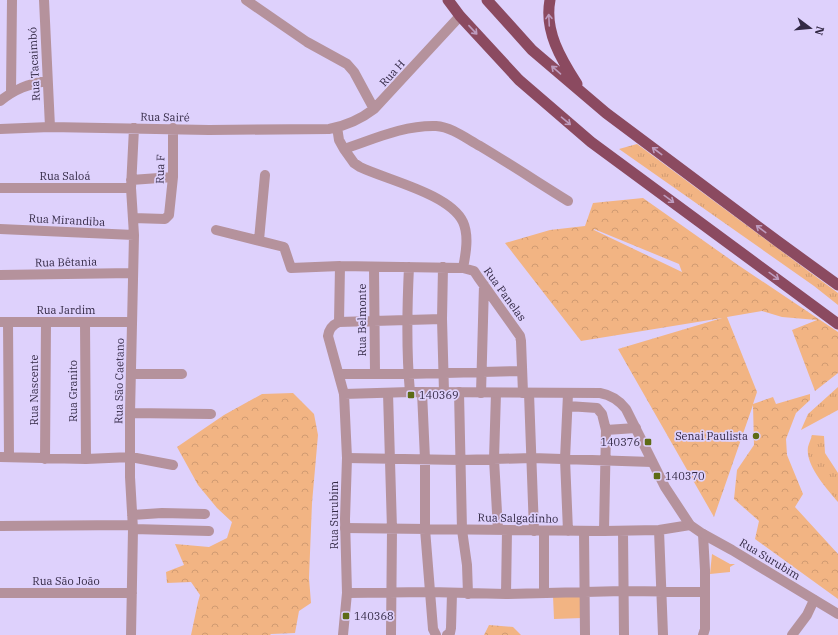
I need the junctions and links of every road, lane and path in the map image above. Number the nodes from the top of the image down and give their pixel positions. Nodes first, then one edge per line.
1 (12, 0) edge
2 (44, 0) edge
3 (246, 0) edge
4 (448, 0) edge
5 (487, 0) edge
6 (550, 0) edge
7 (460, 16) junction
8 (47, 81) junction
9 (11, 92) junction
10 (582, 93) junction
11 (0, 101) edge
12 (374, 110) junction
13 (50, 127) junction
14 (134, 128) junction
15 (173, 128) junction
16 (333, 128) junction
17 (0, 129) edge
18 (344, 150) junction
19 (265, 175) dead end
20 (173, 177) junction
21 (131, 184) junction
22 (0, 188) edge
23 (568, 201) dead end
24 (133, 218) junction
25 (0, 229) edge
26 (216, 230) dead end
27 (134, 235) junction
28 (259, 240) junction
29 (340, 266) junction
30 (374, 267) junction
31 (409, 267) junction
32 (443, 267) junction
33 (463, 268) junction
34 (133, 273) junction
35 (0, 275) edge
36 (484, 285) junction
37 (838, 285) edge
38 (442, 319) junction
39 (407, 320) junction
40 (374, 321) junction
41 (4, 322) edge
42 (46, 322) junction
43 (85, 322) junction
44 (132, 322) junction
45 (339, 322) junction
46 (838, 324) edge
47 (521, 371) junction
48 (444, 372) junction
49 (481, 372) junction
50 (131, 374) junction
51 (182, 374) dead end
52 (339, 374) junction
53 (375, 374) junction
54 (408, 374) junction
55 (410, 392) junction
56 (422, 392) junction
57 (444, 392) junction
58 (459, 392) junction
59 (388, 393) junction
60 (481, 393) junction
61 (496, 393) junction
62 (526, 393) junction
63 (344, 394) junction
64 (568, 394) junction
65 (568, 406) junction
66 (130, 413) junction
67 (211, 414) dead end
68 (636, 428) junction
69 (606, 430) junction
70 (4, 457) edge
71 (131, 457) junction
72 (347, 458) junction
73 (389, 458) junction
74 (532, 458) junction
75 (46, 459) junction
76 (86, 459) junction
77 (425, 459) junction
78 (494, 459) junction
79 (565, 459) junction
80 (460, 460) junction
81 (605, 460) junction
82 (652, 462) junction
83 (173, 465) dead end
84 (205, 514) dead end
85 (132, 523) junction
86 (690, 525) junction
87 (0, 526) edge
88 (345, 528) junction
89 (392, 529) junction
90 (425, 529) junction
91 (462, 530) junction
92 (503, 530) junction
93 (659, 530) junction
94 (209, 531) dead end
95 (539, 531) junction
96 (568, 531) junction
97 (584, 531) junction
98 (604, 531) junction
99 (623, 531) junction
100 (703, 534) junction
101 (623, 591) junction
102 (660, 591) junction
103 (392, 592) junction
104 (430, 592) junction
105 (584, 592) junction
106 (705, 592) junction
107 (0, 593) edge
108 (132, 593) junction
109 (347, 593) junction
110 (452, 593) junction
111 (544, 593) junction
112 (468, 594) junction
113 (506, 594) junction
114 (814, 600) junction
115 (838, 614) edge
116 (131, 635) edge
117 (342, 635) edge
118 (390, 635) edge
119 (436, 635) edge
120 (447, 635) edge
121 (585, 635) edge
122 (624, 635) edge
123 (663, 635) edge
124 (703, 635) edge
125 (792, 635) edge

1 - 9 street
2 - 8 street, Rua Tacaimbó
3 - 12 street
4 - 7 highway
10 -> 5 highway
10 -> 6 highway
7 - 12 street, Rua H
7 -> 46 highway
8 - 9 street
8 - 13 street, Rua Tacaimbó
9 - 11 street
37 -> 10 highway
12 - 16 street, Rua H
13 - 14 street, Rua Sairé
13 - 17 street, Rua Sairé
14 - 15 street, Rua Sairé
14 - 21 street, Rua São Caetano
15 - 16 street, Rua Sairé
15 - 20 street, Rua F
16 - 18 street
18 - 23 street
18 - 33 street
19 - 28 street
20 - 21 street, Rua Saloá
20 - 24 street, Rua F
21 - 22 street, Rua Saloá
21 - 24 street, Rua São Caetano
24 - 27 street, Rua São Caetano
25 - 27 street, Rua Mirandiba
26 - 28 street
27 - 34 street, Rua São Caetano
28 - 29 street, Rua Panelas
29 - 30 street, Rua Panelas
29 - 45 street
30 - 31 street, Rua Panelas
30 - 40 street, Rua Belmonte
31 - 32 street, Rua Panelas
31 - 39 street
32 - 33 street, Rua Panelas
32 - 38 street
33 - 36 street, Rua Panelas
34 - 35 street, Rua Bêtania
34 - 44 street, Rua São Caetano
36 - 47 street, Rua Panelas
36 - 49 street
38 - 39 street
38 - 48 street
39 - 40 street
39 - 54 street
40 - 45 street
40 - 53 street, Rua Belmonte
41 - 42 street, Rua Jardim
41 - 70 street
42 - 43 street, Rua Jardim
42 - 75 street, Rua Nascente
43 - 44 street, Rua Jardim
43 - 76 street, Rua Granito
44 - 50 street, Rua São Caetano
45 - 52 street, Rua Surubim
47 - 49 street
47 - 62 street, Rua Panelas
48 - 49 street
48 - 54 street
48 - 57 street
49 - 60 street
50 - 51 street
50 - 66 street, Rua São Caetano
52 - 53 street
52 - 63 street, Rua Surubim
53 - 54 street
54 - 55 street
55 - 56 street
55 - 59 street
56 - 57 street
56 - 77 street
57 - 58 street
58 - 60 street
58 - 80 street
59 - 63 street
59 - 73 street
60 - 61 street
61 - 62 street
61 - 78 street
62 - 64 street
62 - 74 street, Rua Panelas
63 - 72 street, Rua Surubim
64 - 65 street
64 - 68 street
65 - 69 street
65 - 79 street
66 - 67 street
66 - 71 street, Rua São Caetano
68 - 69 street
68 - 82 street
69 - 81 street
70 - 75 street
71 - 76 street
71 - 83 street
71 - 85 street, Rua São Caetano
72 - 73 street
72 - 88 street, Rua Surubim
73 - 77 street
73 - 89 street
74 - 78 street
74 - 79 street
74 - 95 street, Rua Panelas
75 - 76 street
77 - 80 street
77 - 90 street
78 - 80 street
78 - 92 street
79 - 81 street
79 - 96 street
80 - 91 street
81 - 82 street
81 - 98 street
82 - 86 street
84 - 85 street
85 - 87 street
85 - 94 street
85 - 108 street, Rua São Caetano
86 - 93 street, Rua Salgadinho
86 - 100 street, Rua Surubim
88 - 89 street, Rua Salgadinho
88 - 109 street, Rua Surubim
89 - 90 street, Rua Salgadinho
89 - 103 street
90 - 91 street, Rua Salgadinho
90 - 104 street
91 - 92 street, Rua Salgadinho
91 - 112 street
92 - 95 street, Rua Salgadinho
92 - 113 street
93 - 99 street, Rua Salgadinho
93 - 102 street
95 - 96 street, Rua Salgadinho
95 - 111 street, Rua Panelas
96 - 97 street, Rua Salgadinho
97 - 98 street, Rua Salgadinho
97 - 105 street
98 - 99 street, Rua Salgadinho
99 - 101 street
100 - 106 street
100 - 114 street, Rua Surubim
101 - 102 street
101 - 105 street
101 - 122 street
102 - 106 street
102 - 123 street
103 - 104 street
103 - 109 street
103 - 118 street
104 - 110 street
104 - 119 street
105 - 111 street
105 - 121 street
106 - 124 street
107 - 108 street, Rua São João
108 - 116 street, Rua São Caetano
109 - 117 street, Rua Surubim
110 - 112 street
110 - 120 street
111 - 113 street
112 - 113 street
114 - 115 street, Rua Surubim
114 - 125 street

